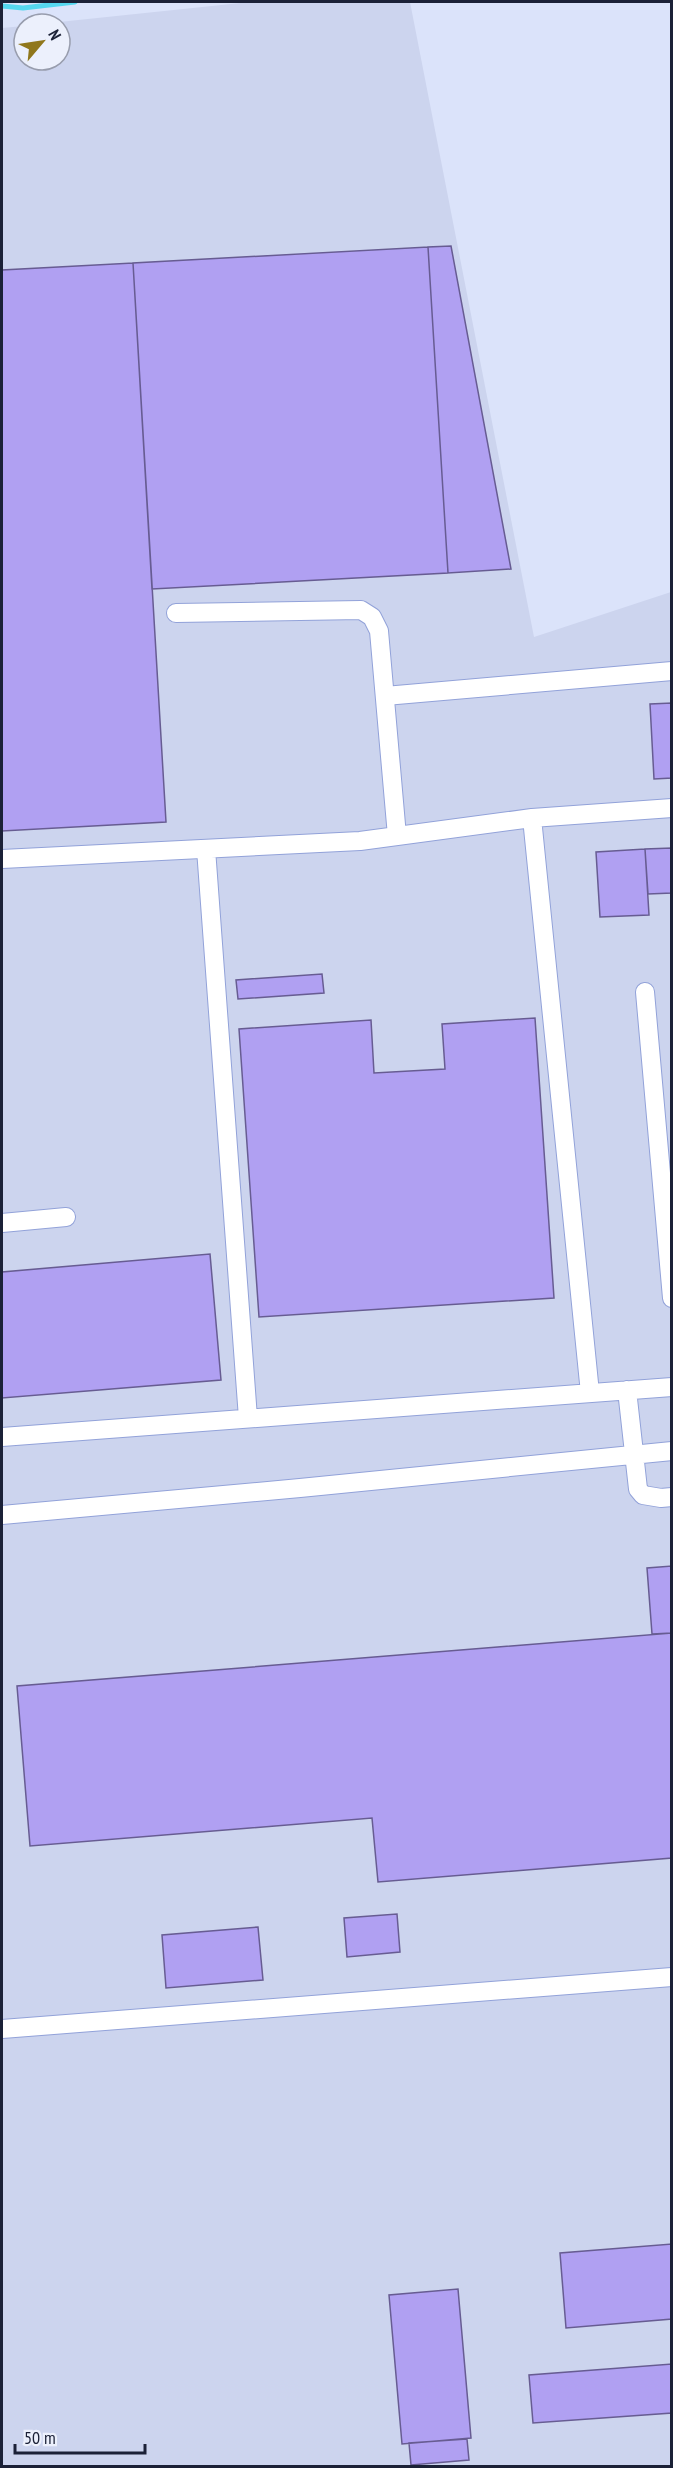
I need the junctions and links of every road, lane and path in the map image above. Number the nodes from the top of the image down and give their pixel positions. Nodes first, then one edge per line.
1 (176, 613) dead end
2 (672, 671) edge
3 (385, 696) junction
4 (672, 808) edge
5 (532, 818) junction
6 (397, 836) junction
7 (206, 849) junction
8 (2, 859) edge
9 (645, 992) dead end
10 (66, 1217) dead end
11 (2, 1223) edge
12 (672, 1298) edge
13 (672, 1387) edge
14 (627, 1390) junction
15 (590, 1393) junction
16 (248, 1419) junction
17 (2, 1437) edge
18 (672, 1451) edge
19 (634, 1455) junction
20 (672, 1497) edge
21 (2, 1515) edge
22 (672, 1977) edge
23 (2, 2029) edge

1 - 3 street
2 - 3 street
3 - 6 street
4 - 5 street
5 - 6 street
5 - 15 street
6 - 7 street
7 - 8 street
7 - 16 street
9 - 12 street
10 - 11 street
13 - 14 street
14 - 15 street
14 - 19 street
15 - 16 street
16 - 17 street
18 - 19 street
19 - 20 street
19 - 21 street
22 - 23 street

